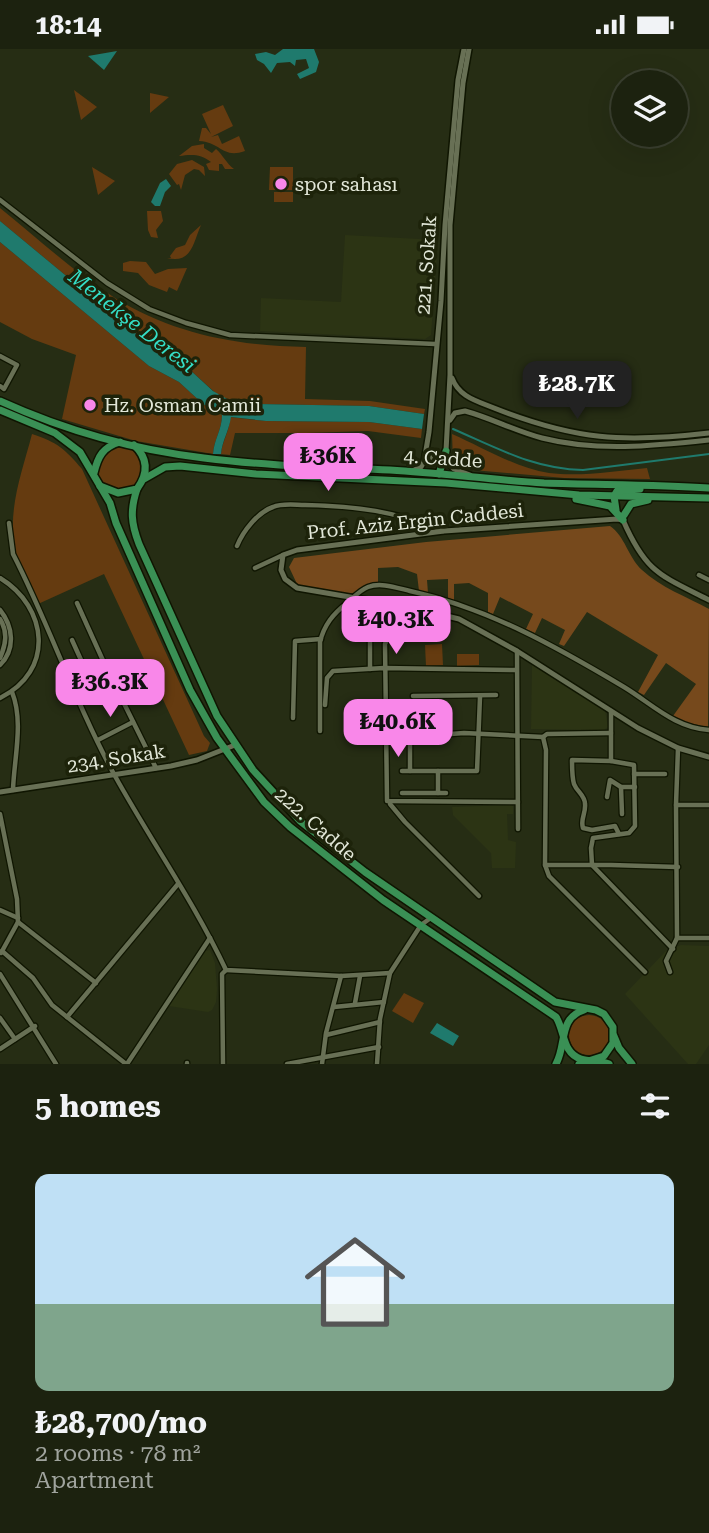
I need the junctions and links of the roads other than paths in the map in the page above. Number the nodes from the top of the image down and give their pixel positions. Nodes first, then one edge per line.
1 (467, 49) edge
2 (0, 199) edge
3 (435, 344) junction
4 (0, 356) edge
5 (450, 370) junction
6 (0, 387) edge
7 (470, 398) junction
8 (0, 401) edge
9 (0, 410) edge
10 (467, 411) junction
11 (448, 426) junction
12 (709, 433) edge
13 (709, 440) edge
14 (120, 442) junction
15 (133, 445) junction
16 (426, 451) junction
17 (445, 454) junction
18 (407, 471) junction
19 (440, 473) junction
20 (94, 474) junction
21 (472, 476) junction
22 (144, 479) junction
23 (401, 481) junction
24 (602, 484) junction
25 (99, 485) junction
26 (675, 485) junction
27 (709, 488) edge
28 (136, 489) junction
29 (548, 493) junction
30 (616, 494) junction
31 (671, 496) junction
32 (709, 498) edge
33 (616, 511) junction
34 (624, 517) junction
35 (9, 523) dead end
36 (444, 531) junction
37 (237, 546) dead end
38 (283, 555) junction
39 (255, 568) dead end
40 (699, 575) dead end
41 (0, 578) edge
42 (709, 580) edge
43 (354, 598) junction
44 (709, 600) edge
45 (78, 603) dead end
46 (414, 608) junction
47 (0, 610) edge
48 (0, 619) edge
49 (370, 633) dead end
50 (321, 639) junction
51 (72, 640) dead end
52 (517, 651) junction
53 (0, 658) edge
54 (0, 665) edge
55 (384, 668) junction
56 (370, 669) junction
57 (516, 670) junction
58 (74, 688) junction
59 (12, 692) junction
60 (496, 695) dead end
61 (413, 696) dead end
62 (480, 697) junction
63 (0, 698) edge
64 (325, 705) dead end
65 (611, 711) junction
66 (293, 718) dead end
67 (133, 722) junction
68 (709, 730) edge
69 (320, 731) dead end
70 (479, 733) junction
71 (611, 733) junction
72 (386, 734) junction
73 (516, 734) junction
74 (410, 737) junction
75 (543, 737) junction
76 (98, 740) junction
77 (235, 745) junction
78 (678, 748) junction
79 (225, 750) junction
80 (709, 757) edge
81 (611, 761) junction
82 (156, 768) junction
83 (402, 771) dead end
84 (410, 771) junction
85 (438, 771) junction
86 (114, 774) junction
87 (634, 774) junction
88 (664, 774) dead end
89 (621, 787) junction
90 (635, 787) junction
91 (13, 790) junction
92 (0, 792) edge
93 (402, 793) dead end
94 (438, 793) junction
95 (446, 793) dead end
96 (607, 797) dead end
97 (518, 802) junction
98 (390, 803) junction
99 (676, 805) junction
100 (709, 805) edge
101 (0, 814) edge
102 (622, 814) dead end
103 (518, 829) dead end
104 (619, 834) junction
105 (545, 865) junction
106 (592, 865) junction
107 (678, 867) junction
108 (178, 884) junction
109 (479, 896) dead end
110 (0, 910) edge
111 (432, 917) junction
112 (18, 920) junction
113 (421, 925) junction
114 (211, 937) junction
115 (677, 938) junction
116 (709, 938) edge
117 (673, 949) junction
118 (1, 952) edge
119 (226, 969) junction
120 (645, 972) dead end
121 (670, 972) dead end
122 (390, 973) junction
123 (0, 974) edge
124 (341, 976) junction
125 (360, 976) junction
126 (96, 983) junction
127 (384, 1002) junction
128 (355, 1003) junction
129 (334, 1007) junction
130 (588, 1009) junction
131 (67, 1017) junction
132 (0, 1018) edge
133 (380, 1022) junction
134 (35, 1026) junction
135 (326, 1035) junction
136 (563, 1035) junction
137 (614, 1035) junction
138 (15, 1039) junction
139 (379, 1047) junction
140 (0, 1049) edge
141 (322, 1061) edge
142 (589, 1061) junction
143 (223, 1063) edge
144 (56, 1064) edge
145 (127, 1064) edge
146 (232, 1064) edge
147 (287, 1064) edge
148 (377, 1064) edge
149 (556, 1064) edge
150 (579, 1064) edge
151 (609, 1064) edge
152 (632, 1064) edge

1 - 3 street, 221. Sokak
1 - 5 street
2 - 3 street
3 - 16 street, 221. Sokak
4 - 6 street
5 - 7 street
5 - 11 street
7 - 10 street
7 - 12 street
8 - 14 main road
9 - 20 main road
10 - 11 street
10 - 13 street
11 - 17 street
14 - 15 main road
14 - 20 main road
15 - 18 main road, 4. Cadde
15 - 22 main road
16 - 17 street
16 - 18 street
17 - 19 main road
17 - 21 street
18 - 19 main road, 4. Cadde
19 - 21 main road, 4. Cadde
19 - 23 main road
20 - 25 main road
21 - 24 main road, 4. Cadde
22 - 23 main road, 4. Cadde
22 - 28 main road
23 - 29 main road, 4. Cadde
24 - 26 main road, 4. Cadde
24 - 30 main road
25 - 28 main road
25 - 79 main road, 222. Cadde
26 - 27 main road, 4. Cadde
26 - 30 main road
28 - 77 main road, 222. Cadde
29 - 30 main road, 4. Cadde
29 - 33 main road
30 - 31 main road, 4. Cadde
30 - 33 main road
30 - 34 main road
31 - 32 main road, 4. Cadde
31 - 34 main road
33 - 34 main road
34 - 36 street, Prof. Aziz Ergin Caddesi
34 - 44 street
35 - 58 street
36 - 37 street
36 - 38 street, Prof. Aziz Ergin Caddesi
38 - 39 street
38 - 43 street, Prof. Aziz Ergin Caddesi
40 - 42 street
41 - 59 street
43 - 46 street, Prof. Aziz Ergin Caddesi
43 - 50 street
43 - 68 street
45 - 67 street
46 - 52 street, Prof. Aziz Ergin Caddesi
46 - 55 street
47 - 54 street
48 - 53 street
49 - 56 street
50 - 66 street
50 - 69 street
51 - 58 street
52 - 57 street
52 - 65 street, Prof. Aziz Ergin Caddesi
55 - 56 street
55 - 57 street
55 - 72 street
56 - 64 street
57 - 73 street
58 - 76 street
59 - 63 street
59 - 91 street
60 - 62 street
61 - 62 street
62 - 70 street
65 - 71 street
65 - 78 street, Prof. Aziz Ergin Caddesi
67 - 76 street
67 - 82 street
70 - 73 street
70 - 74 street
70 - 85 street
71 - 75 street
71 - 81 street
72 - 74 street
72 - 98 street
73 - 75 street
73 - 97 street
74 - 84 street
75 - 105 street
76 - 86 street
77 - 79 street, 234. Sokak
77 - 111 main road, 222. Cadde
78 - 80 street, Prof. Aziz Ergin Caddesi
78 - 99 street
79 - 82 street, 234. Sokak
79 - 113 main road, 222. Cadde
81 - 87 street
81 - 104 street
82 - 86 street, 234. Sokak
83 - 84 street
84 - 85 street
85 - 94 street
86 - 91 street, 234. Sokak
86 - 108 street
87 - 88 street
87 - 90 street
89 - 90 street
89 - 96 street
89 - 102 street
90 - 104 street
91 - 92 street, 234. Sokak
93 - 94 street
94 - 95 street
97 - 98 street
97 - 103 street
98 - 109 street
99 - 100 street
99 - 107 street
101 - 112 street
104 - 106 street
105 - 106 street
105 - 120 street
106 - 107 street
106 - 117 street
107 - 115 street
108 - 114 street
108 - 126 street
110 - 112 street
111 - 113 street
111 - 130 main road, 222. Cadde
112 - 118 street
112 - 126 street
113 - 122 street
113 - 136 main road, 222. Cadde
114 - 119 street
114 - 145 street
115 - 116 street
115 - 117 street
117 - 121 street
118 - 131 street
119 - 124 street
119 - 143 street
122 - 125 street
122 - 127 street
123 - 134 street
124 - 125 street
124 - 129 street
125 - 128 street
126 - 131 street
127 - 128 street
127 - 133 street
128 - 129 street
129 - 135 street
130 - 136 main road
130 - 137 main road
131 - 145 street
132 - 138 street
133 - 135 street
133 - 139 street
134 - 138 street
134 - 144 street
135 - 141 street
136 - 142 main road
136 - 149 main road
137 - 142 main road
137 - 152 main road
138 - 140 street
139 - 141 street
139 - 148 street
141 - 147 street
142 - 150 main road
142 - 151 main road
143 - 146 street

